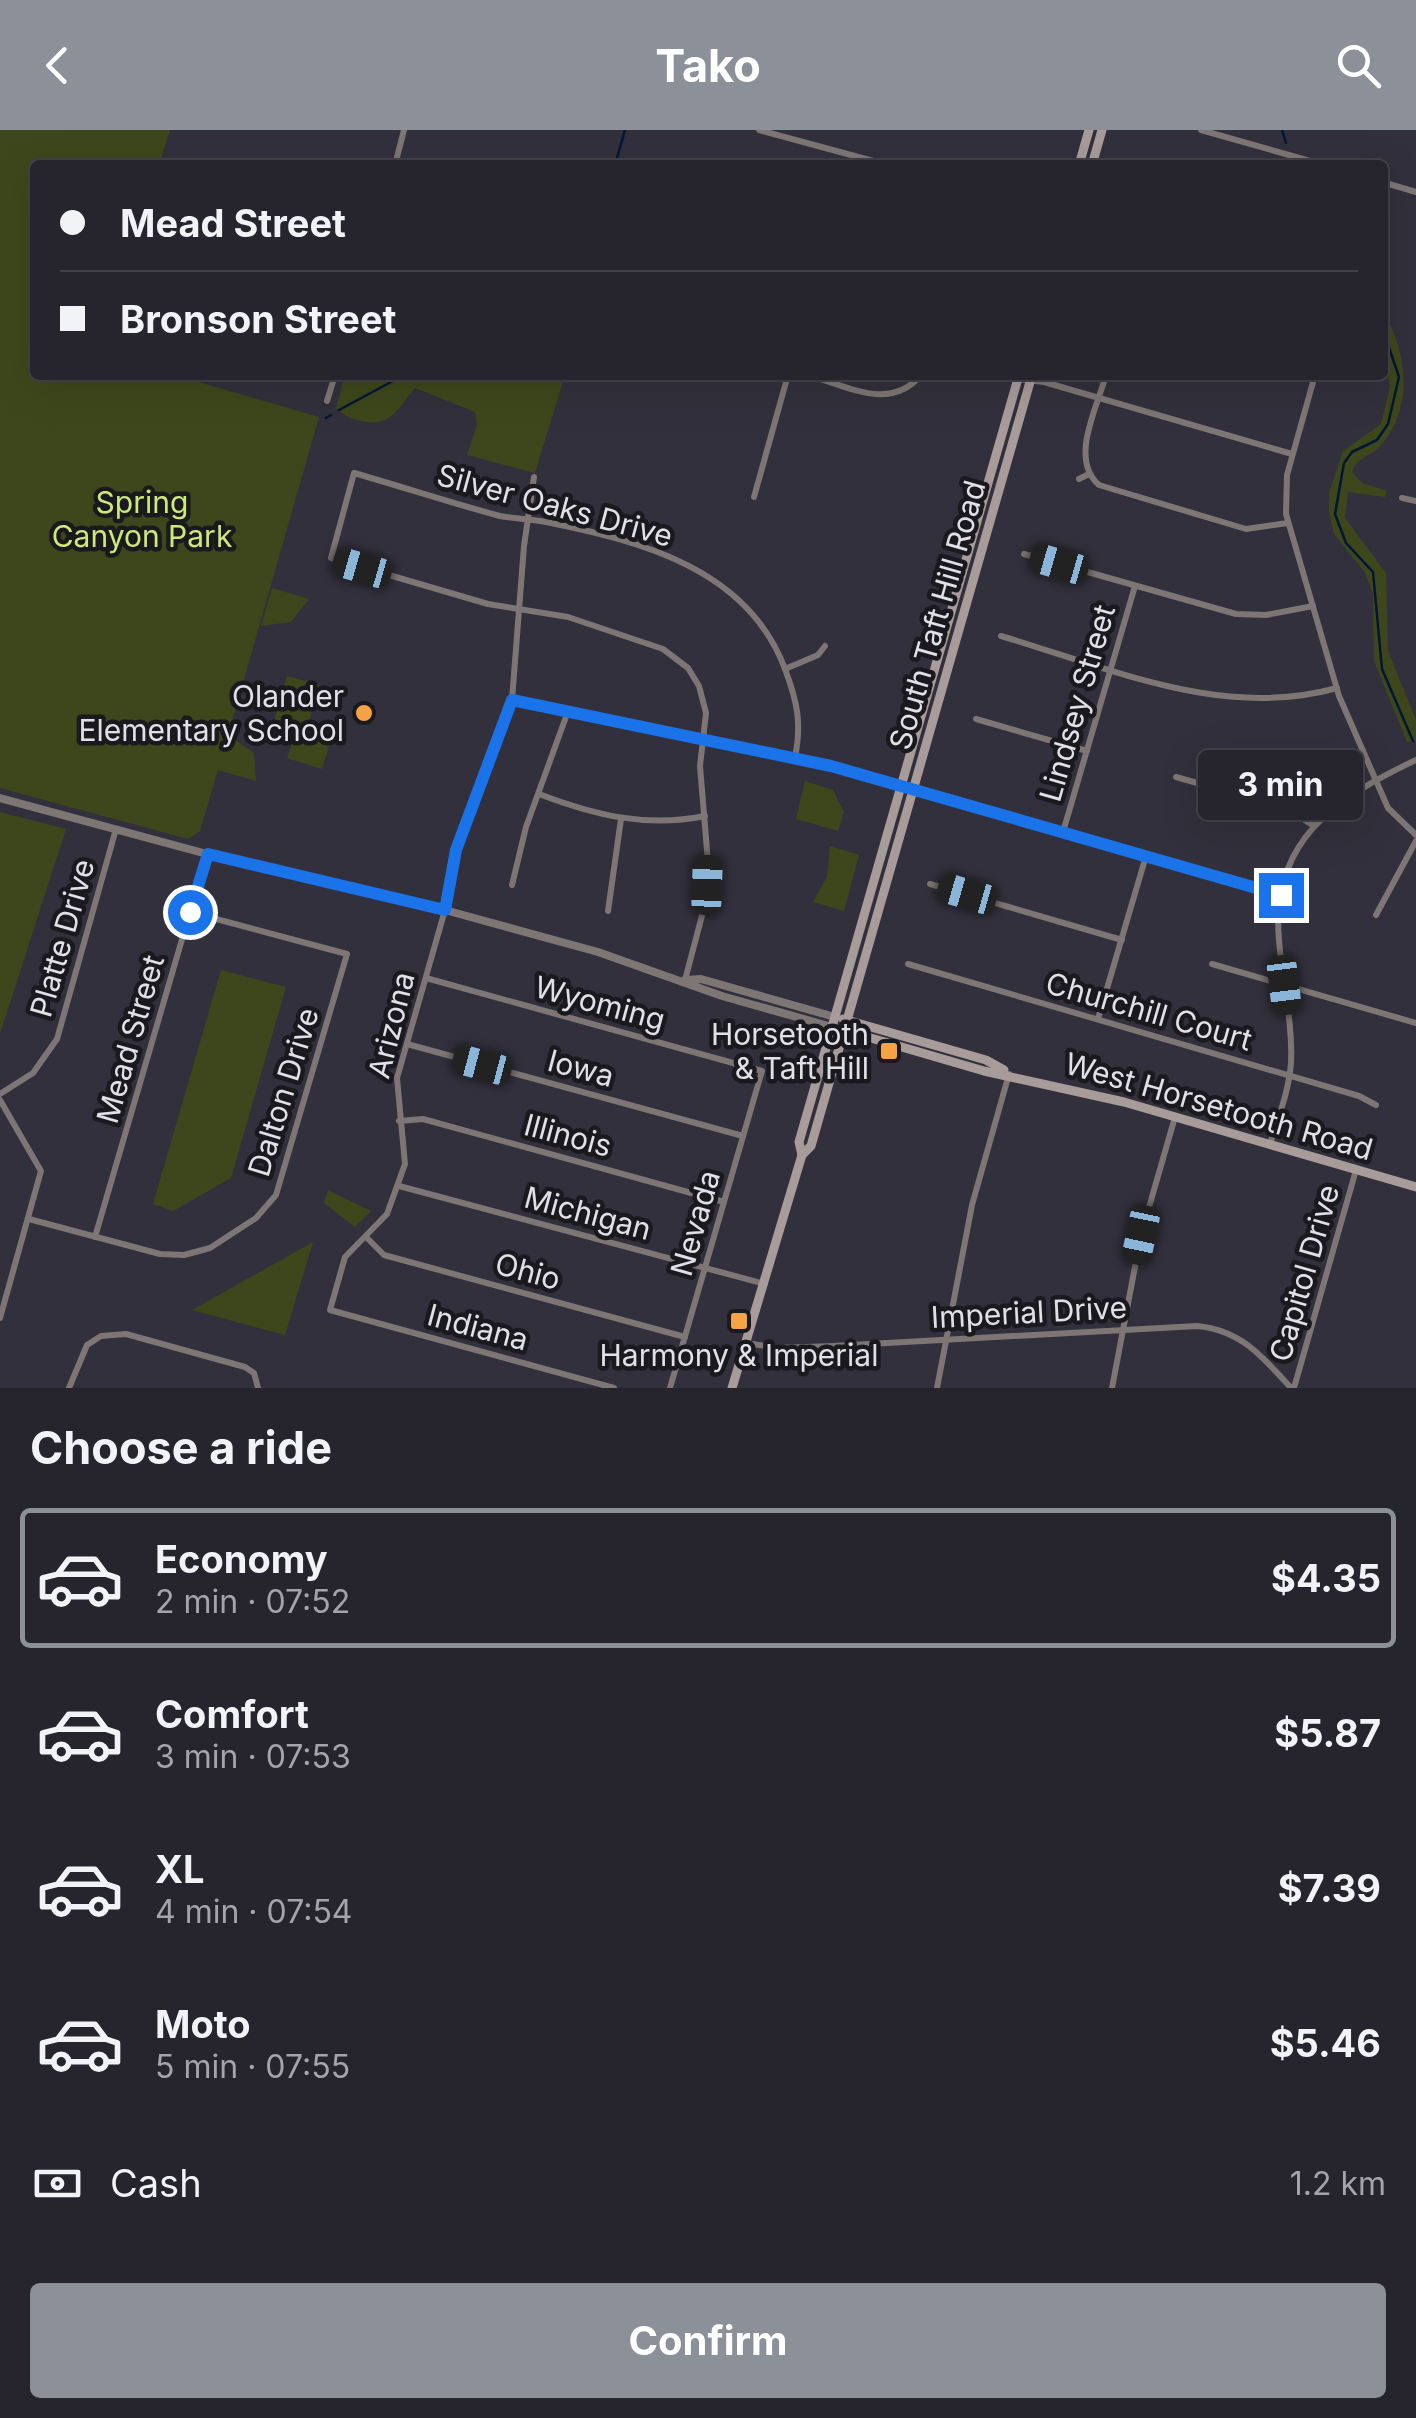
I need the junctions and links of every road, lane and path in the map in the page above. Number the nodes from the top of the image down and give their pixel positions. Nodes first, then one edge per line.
1 (404, 130) edge
2 (759, 130) edge
3 (1089, 130) edge
4 (1102, 130) edge
5 (1201, 130) edge
6 (395, 160) edge
7 (870, 160) edge
8 (1080, 160) edge
9 (1093, 160) edge
10 (1306, 160) edge
11 (1388, 184) edge
12 (1416, 192) edge
13 (333, 380) edge
14 (787, 380) edge
15 (828, 380) edge
16 (916, 380) edge
17 (1017, 380) edge
18 (1030, 380) edge
19 (1038, 380) edge
20 (1105, 380) edge
21 (1314, 380) edge
22 (1100, 398) junction
23 (327, 401) dead end
24 (1292, 454) junction
25 (1088, 474) junction
26 (534, 476) dead end
27 (1079, 479) dead end
28 (754, 498) dead end
29 (1402, 498) dead end
30 (1416, 501) edge
31 (526, 519) junction
32 (1288, 523) junction
33 (1024, 554) dead end
34 (1135, 586) junction
35 (1312, 606) junction
36 (522, 612) junction
37 (1000, 636) dead end
38 (825, 646) dead end
39 (1111, 668) junction
40 (785, 669) junction
41 (1336, 688) junction
42 (512, 700) junction
43 (567, 714) junction
44 (976, 719) dead end
45 (704, 740) junction
46 (1087, 752) junction
47 (795, 757) junction
48 (1416, 760) edge
49 (1176, 777) dead end
50 (1374, 780) junction
51 (901, 785) junction
52 (914, 788) junction
53 (539, 794) junction
54 (0, 798) edge
55 (705, 816) junction
56 (622, 819) junction
57 (1314, 826) junction
58 (116, 830) junction
59 (1063, 832) junction
60 (1416, 838) edge
61 (208, 854) junction
62 (1146, 856) junction
63 (930, 884) dead end
64 (512, 885) dead end
65 (1281, 895) junction
66 (445, 910) junction
67 (608, 911) dead end
68 (190, 912) junction
69 (1376, 915) dead end
70 (1122, 940) junction
71 (908, 964) dead end
72 (1212, 964) dead end
73 (426, 978) junction
74 (685, 980) junction
75 (1284, 985) junction
76 (1098, 1019) junction
77 (834, 1022) junction
78 (1416, 1023) edge
79 (846, 1026) junction
80 (407, 1044) junction
81 (762, 1071) joint
82 (1009, 1073) junction
83 (1290, 1076) junction
84 (0, 1097) edge
85 (1376, 1105) dead end
86 (1175, 1117) junction
87 (399, 1121) junction
88 (743, 1136) junction
89 (1270, 1144) junction
90 (802, 1155) junction
91 (1356, 1170) junction
92 (400, 1186) junction
93 (1416, 1187) edge
94 (724, 1202) junction
95 (29, 1218) junction
96 (96, 1237) junction
97 (366, 1237) junction
98 (705, 1269) junction
99 (765, 1284) junction
100 (330, 1310) joint
101 (0, 1318) edge
102 (1123, 1329) junction
103 (685, 1337) junction
104 (946, 1340) junction
105 (746, 1342) junction
106 (69, 1388) edge
107 (258, 1388) edge
108 (614, 1388) edge
109 (670, 1388) edge
110 (732, 1388) edge
111 (936, 1388) edge
112 (1112, 1388) edge
113 (1293, 1388) edge

1 - 6 street
2 - 7 street
3 - 8 main road
4 - 9 main road
5 - 10 street
11 - 12 street
13 - 23 street
14 - 28 street
15 - 16 street
17 - 51 main road, South Taft Hill Road
18 - 52 main road, South Taft Hill Road
19 - 22 street
20 - 22 street
21 - 24 street
22 - 24 street
22 - 25 street
24 - 32 street
25 - 27 street
25 - 32 street
26 - 31 street, Arizona
29 - 30 street
31 - 36 street, Arizona
31 - 36 street, Silver Oaks Drive
31 - 40 street, Silver Oaks Drive
32 - 35 street
33 - 34 street
34 - 35 street
34 - 39 street, Lindsey Street
35 - 41 street
36 - 42 street, Arizona
36 - 45 street
37 - 39 street
38 - 40 street
39 - 41 street
39 - 46 street, Lindsey Street
40 - 47 street, Silver Oaks Drive
41 - 50 street
42 - 43 street
42 - 66 street, Arizona
43 - 45 street
43 - 53 street
44 - 46 street
45 - 47 street
45 - 55 street
46 - 59 street, Lindsey Street
47 - 51 street
48 - 50 street
49 - 57 street
50 - 57 street
50 - 60 street
51 - 52 street
51 - 77 main road, South Taft Hill Road
52 - 59 street
52 - 79 main road, South Taft Hill Road
53 - 56 street
53 - 64 street
54 - 58 street, West Horsetooth Road
55 - 56 street
55 - 74 street
56 - 67 street
57 - 65 street
58 - 61 street, West Horsetooth Road
58 - 84 street, Platte Drive
59 - 62 street
60 - 69 street
61 - 66 street, West Horsetooth Road
61 - 68 street, Mead Street
62 - 65 street
62 - 70 street
63 - 70 street
65 - 75 street
66 - 73 street, Arizona
66 - 74 street, West Horsetooth Road
68 - 96 street, Mead Street
68 - 96 street, Dalton Drive
70 - 76 street
71 - 76 street, Churchill Court
72 - 75 street
73 - 80 street, Arizona
73 - 81 street, Wyoming
74 - 77 street, West Horsetooth Road
75 - 78 street
75 - 83 street
76 - 83 street, Churchill Court
77 - 79 main road, West Horsetooth Road
77 - 90 main road, South Taft Hill Road
79 - 82 main road, West Horsetooth Road
79 - 90 main road, South Taft Hill Road
80 - 87 street, Arizona
80 - 88 street, Iowa
81 - 88 street, Nevada
82 - 86 main road, West Horsetooth Road
82 - 104 street
83 - 85 street, Churchill Court
83 - 89 street
84 - 95 street
86 - 89 main road, West Horsetooth Road
86 - 102 street
87 - 92 street, Arizona
87 - 94 street, Illinois
88 - 94 street, Nevada
89 - 91 main road, West Horsetooth Road
90 - 99 main road, South Taft Hill Road
91 - 93 main road, West Horsetooth Road
91 - 113 street, Capitol Drive
92 - 97 street, Arizona
92 - 98 street, Michigan
94 - 98 street, Nevada
95 - 96 street, Dalton Drive
95 - 101 street
97 - 100 street, Arizona
97 - 103 street, Ohio
98 - 99 street, Michigan
98 - 103 street, Nevada
99 - 105 main road, South Taft Hill Road
100 - 108 street, Indiana
102 - 104 street, Imperial Drive
102 - 112 street
102 - 113 street, Imperial Drive
103 - 109 street, Nevada
104 - 105 street, Imperial Drive
104 - 111 street
105 - 110 main road, South Taft Hill Road
106 - 107 street

